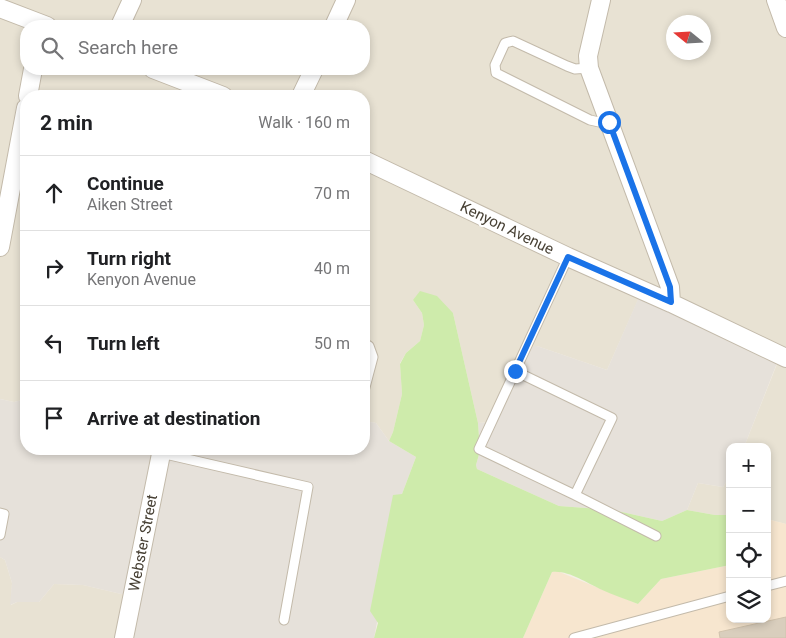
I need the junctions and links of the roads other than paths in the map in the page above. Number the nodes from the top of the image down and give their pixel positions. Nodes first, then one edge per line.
1 (132, 0) edge
2 (346, 0) edge
3 (601, 0) edge
4 (776, 0) edge
5 (0, 8) edge
6 (29, 20) edge
7 (123, 20) edge
8 (337, 20) edge
9 (786, 28) edge
10 (589, 68) junction
11 (32, 75) edge
12 (169, 75) edge
13 (311, 75) edge
14 (29, 90) edge
15 (207, 90) edge
16 (304, 90) edge
17 (609, 122) junction
18 (20, 140) edge
19 (370, 163) edge
20 (0, 247) edge
21 (568, 257) junction
22 (671, 302) junction
23 (370, 349) edge
24 (786, 358) edge
25 (370, 370) edge
26 (515, 371) junction
27 (161, 455) edge
28 (178, 455) edge
29 (575, 495) junction
30 (0, 513) edge
31 (0, 535) edge
32 (656, 536) dead end
33 (786, 581) edge
34 (771, 585) edge
35 (726, 597) edge
36 (284, 620) dead end
37 (124, 638) edge
38 (574, 638) edge

1 - 7 street
2 - 8 street
3 - 10 street
4 - 9 street
5 - 6 street
10 - 17 street
10 - 17 lane
11 - 14 street
12 - 15 street
13 - 16 street
17 - 22 street
18 - 20 street
19 - 21 street, Kenyon Avenue
21 - 22 street, Kenyon Avenue
21 - 26 lane
22 - 24 street, Kenyon Avenue
23 - 25 lane
26 - 29 lane
26 - 29 lane
27 - 37 street, Webster Street
28 - 36 lane
29 - 32 lane
30 - 31 lane
33 - 34 lane
35 - 38 lane

